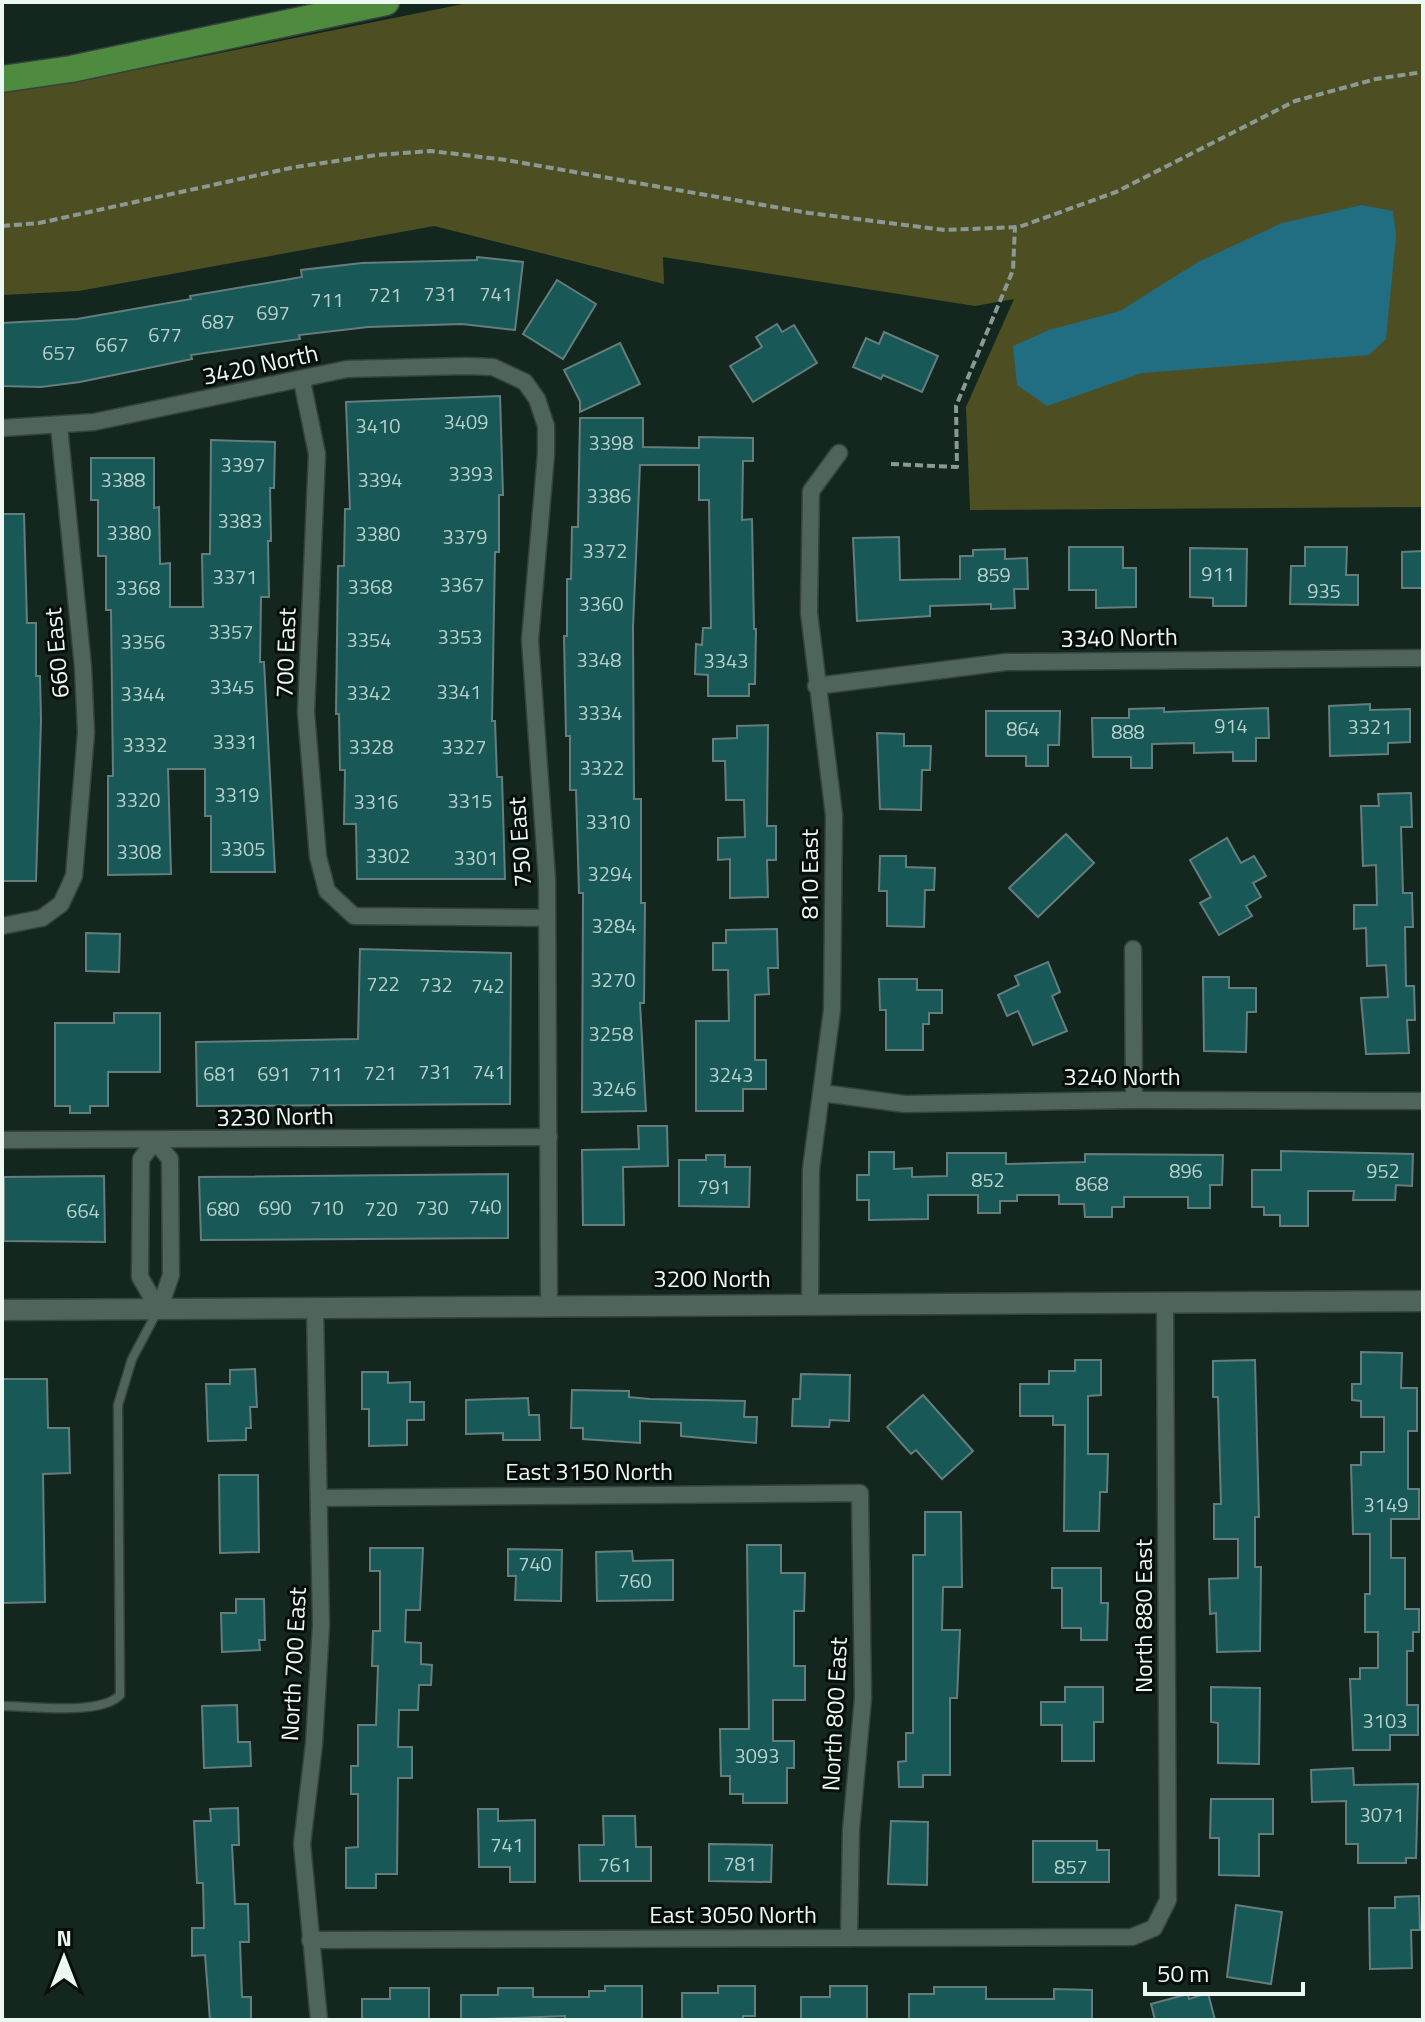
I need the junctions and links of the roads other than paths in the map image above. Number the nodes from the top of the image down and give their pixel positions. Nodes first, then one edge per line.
1 (386, 2) edge
2 (2, 79) edge
3 (302, 381) junction
4 (525, 382) joint
5 (59, 426) junction
6 (2, 428) edge
7 (839, 453) dead end
8 (1423, 658) edge
9 (816, 686) junction
10 (547, 918) junction
11 (2, 926) edge
12 (1133, 949) dead end
13 (822, 1093) junction
14 (1134, 1100) junction
15 (1423, 1101) edge
16 (549, 1137) junction
17 (2, 1140) edge
18 (155, 1141) junction
19 (1423, 1301) edge
20 (1165, 1302) junction
21 (810, 1304) junction
22 (549, 1305) junction
23 (315, 1309) junction
24 (2, 1310) edge
25 (159, 1310) junction
26 (860, 1493) joint
27 (319, 1498) junction
28 (2, 1706) edge
29 (1154, 1928) joint
30 (849, 1938) junction
31 (310, 1940) junction
32 (319, 2020) edge

1 - 2 main road
3 - 4 street, 3420 North
3 - 5 street, 3420 North
3 - 10 street, 700 East
4 - 10 street, 750 East
5 - 6 street, 3420 North
5 - 11 street, 660 East
7 - 9 street, 810 East
8 - 9 street, 3340 North
9 - 13 street, 810 East
10 - 16 street, 750 East
12 - 14 street
13 - 14 street, 3240 North
13 - 21 street, 810 East
14 - 15 street, 3240 North
16 - 18 street, 3230 North
16 - 22 street, 750 East
17 - 18 street, 3230 North
18 - 25 street
18 - 25 street
19 - 20 street, 3200 North
20 - 21 street, 3200 North
20 - 29 street, North 880 East
21 - 22 street, 3200 North
22 - 23 street, 3200 North
23 - 25 street, 3200 North
23 - 27 street, North 700 East
24 - 25 street, 3200 North
25 - 28 lane
26 - 27 street, East 3150 North
26 - 30 street, North 800 East
27 - 31 street, North 700 East
29 - 30 street, East 3050 North
30 - 31 street, East 3050 North
31 - 32 street, North 700 East

